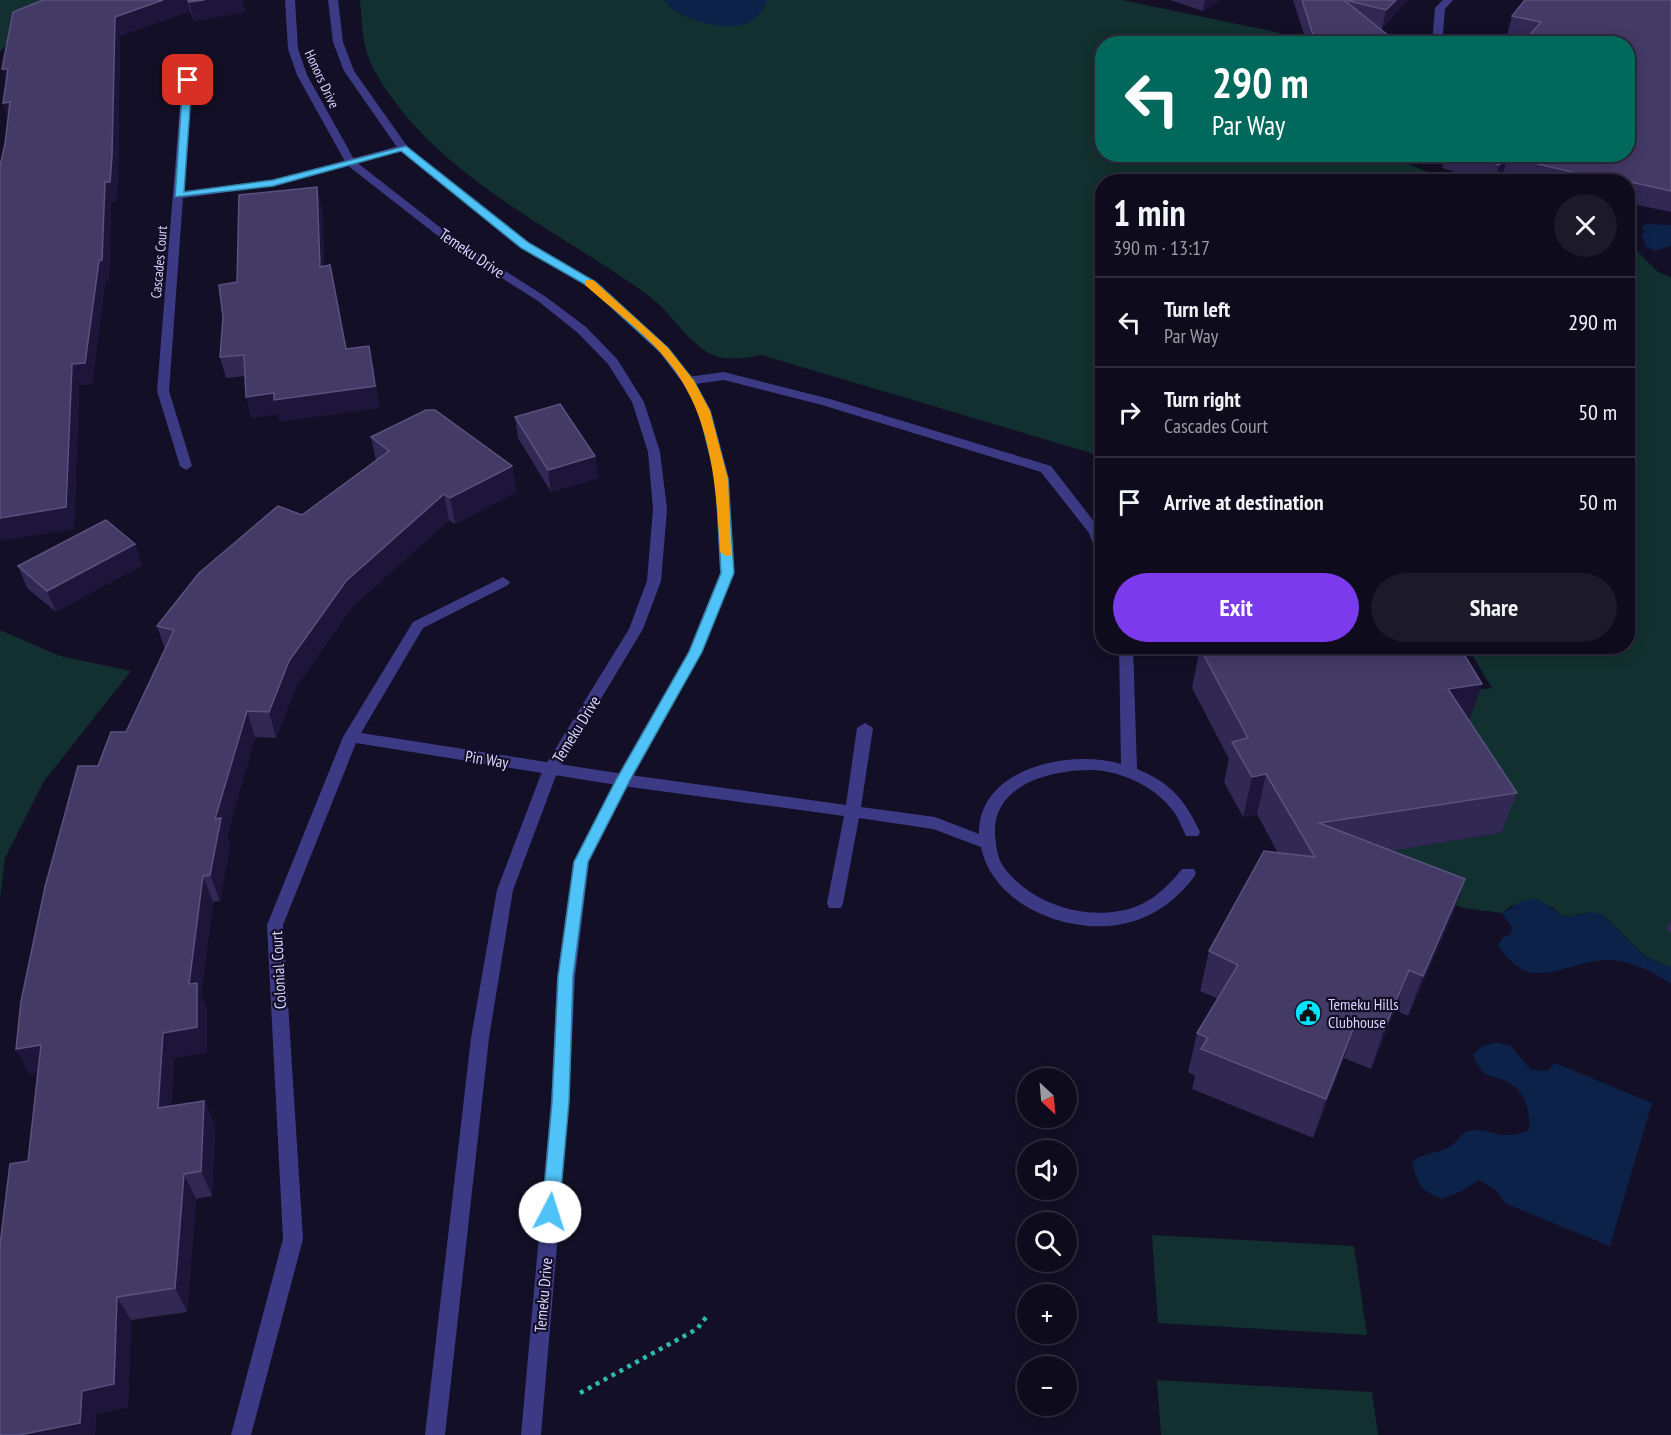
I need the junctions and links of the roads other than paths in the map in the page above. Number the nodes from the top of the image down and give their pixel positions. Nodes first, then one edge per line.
1 (290, 0) edge
2 (333, 0) edge
3 (1448, 0) edge
4 (1438, 36) edge
5 (189, 57) dead end
6 (403, 148) junction
7 (351, 163) junction
8 (179, 195) junction
9 (688, 381) junction
10 (186, 466) dead end
11 (1095, 531) edge
12 (503, 582) dead end
13 (1126, 654) edge
14 (865, 728) dead end
15 (351, 737) junction
16 (551, 769) junction
17 (1129, 772) junction
18 (623, 780) junction
19 (853, 811) junction
20 (1192, 832) dead end
21 (987, 843) junction
22 (1188, 873) dead end
23 (835, 903) dead end
24 (241, 1435) edge
25 (435, 1435) edge
26 (531, 1435) edge

1 - 7 street, Honors Drive
2 - 6 street, Honors Drive
3 - 4 street
5 - 8 street, Cascades Court
6 - 7 street
6 - 9 street, Temeku Drive
7 - 8 street
7 - 16 street, Temeku Drive
8 - 10 street, Cascades Court
9 - 11 street
9 - 18 street, Temeku Drive
12 - 15 street, Colonial Court
13 - 17 street
14 - 19 street
15 - 16 street, Pin Way
15 - 24 street, Colonial Court
16 - 18 street, Pin Way
16 - 25 street, Temeku Drive
17 - 20 street
17 - 21 street
18 - 19 street, Pin Way
18 - 26 street, Temeku Drive
19 - 21 street, Pin Way
19 - 23 street
21 - 22 street

